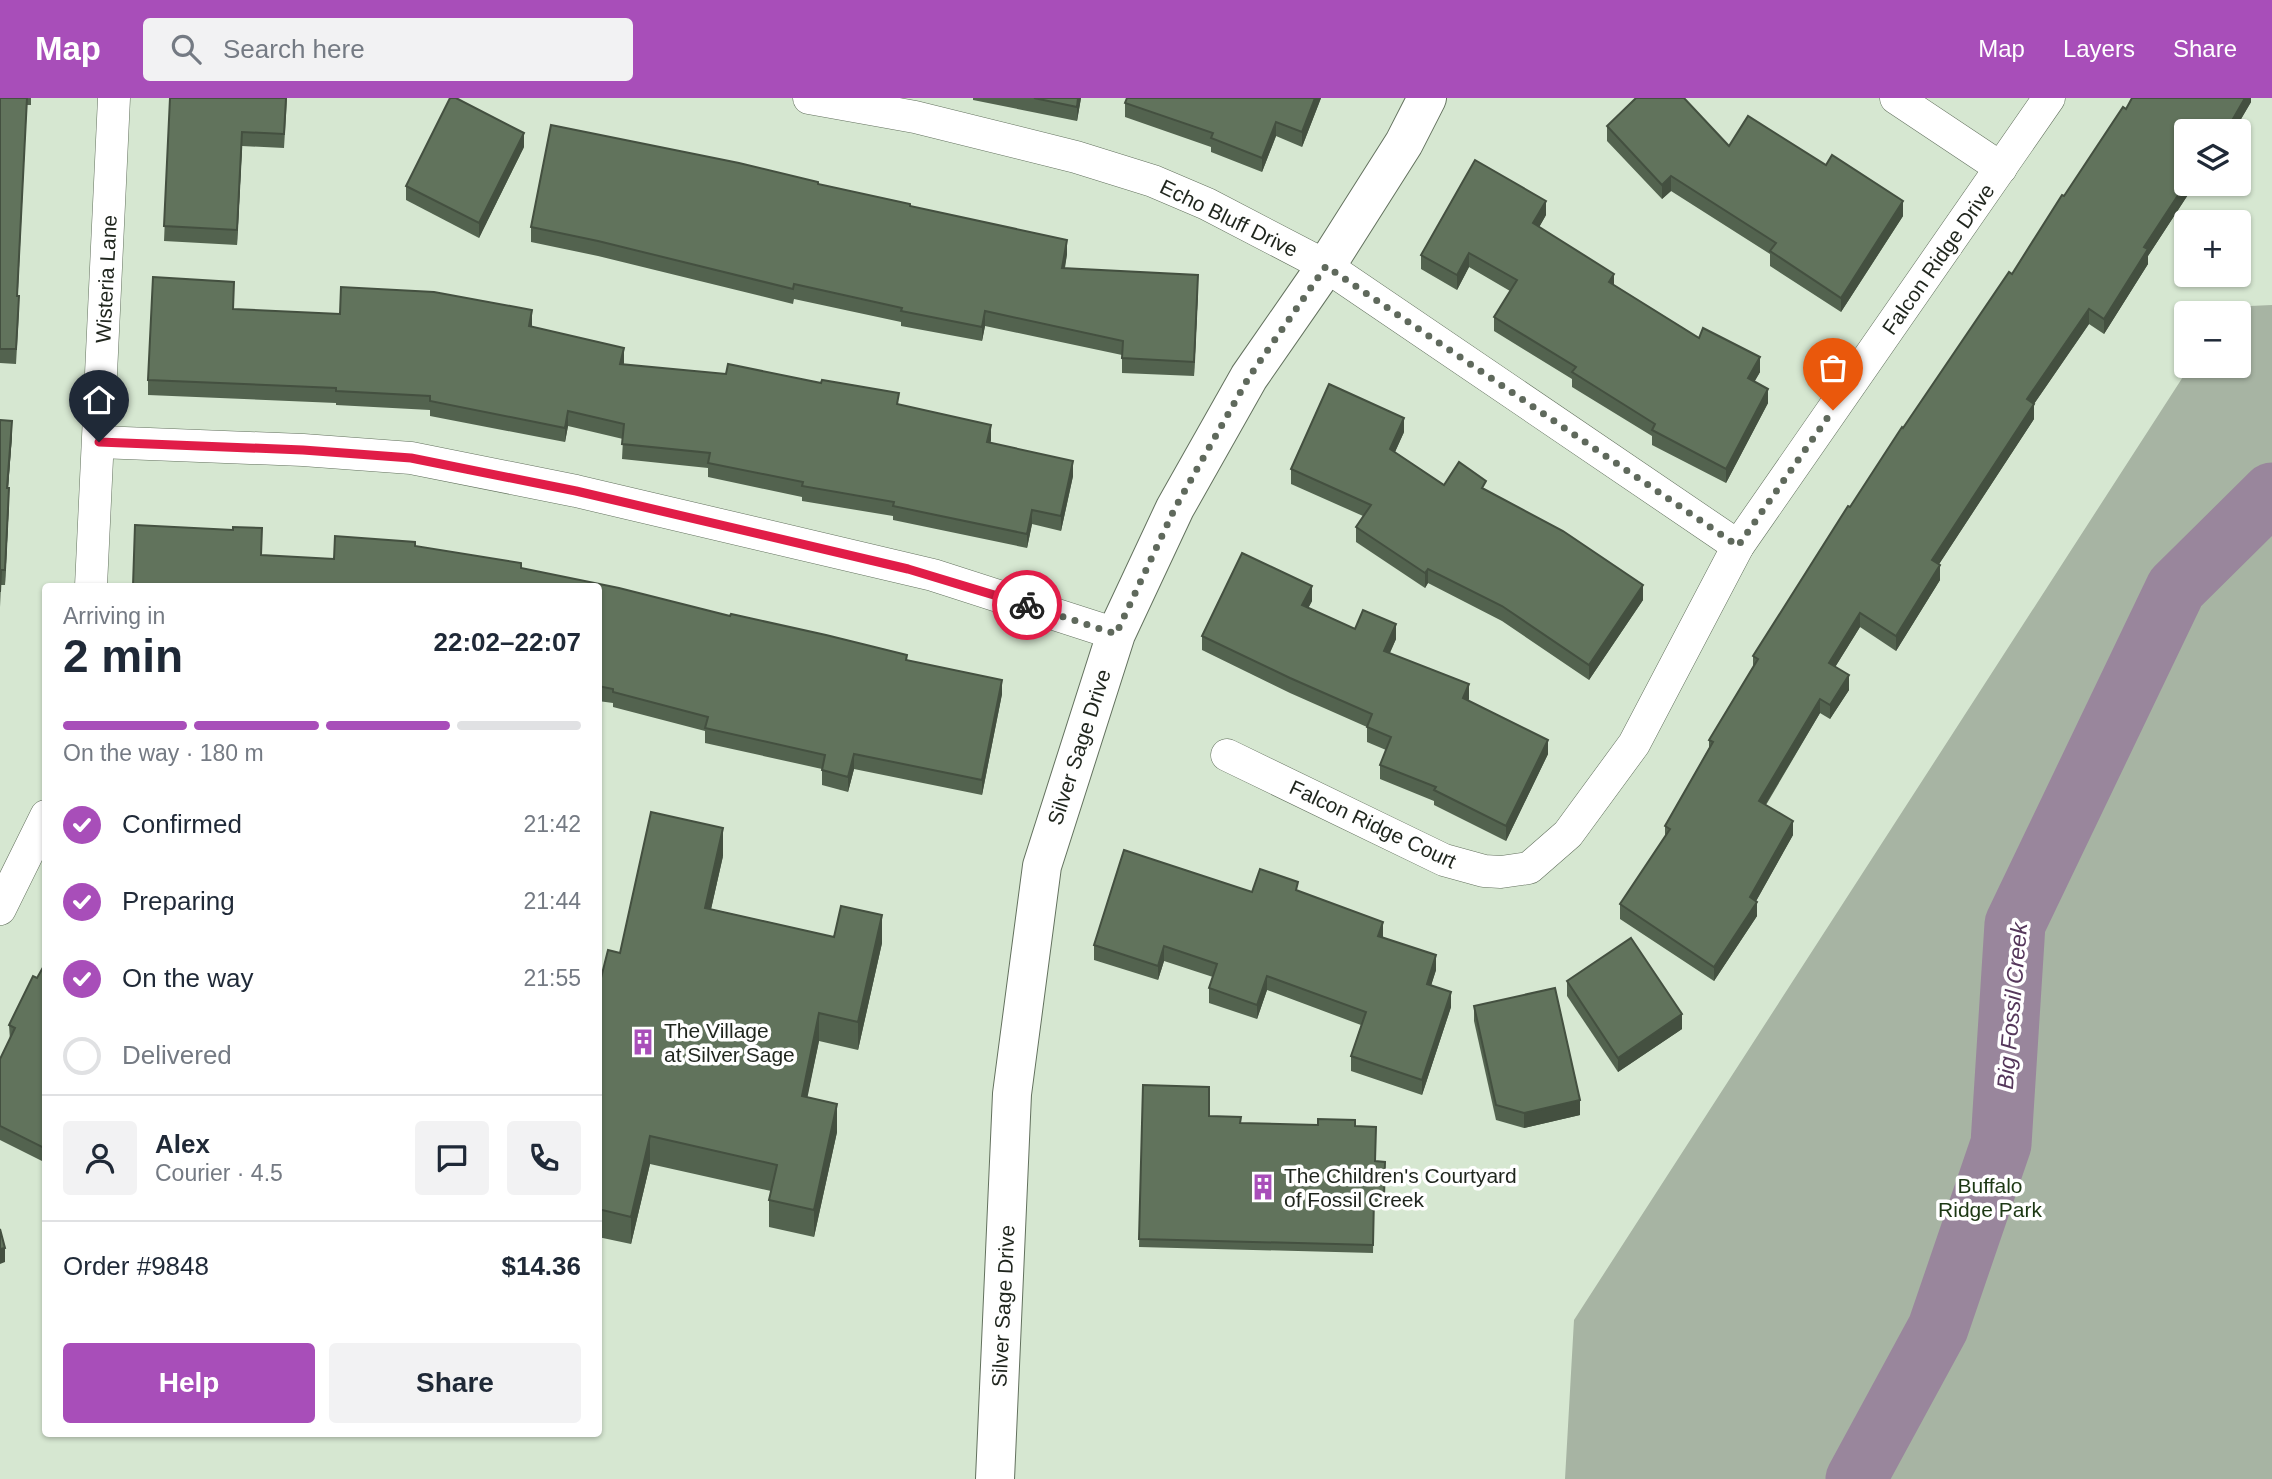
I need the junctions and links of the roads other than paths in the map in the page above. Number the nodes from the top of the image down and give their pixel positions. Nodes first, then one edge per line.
1 (114, 98) edge
2 (809, 98) edge
3 (1427, 98) edge
4 (1896, 98) edge
5 (2049, 98) edge
6 (915, 107) edge
7 (2001, 168) junction
8 (1326, 266) junction
9 (99, 442) junction
10 (1738, 546) junction
11 (91, 583) edge
12 (1713, 595) joint
13 (1116, 634) junction
14 (1227, 755) dead end
15 (42, 824) edge
16 (0, 909) edge
17 (995, 1479) edge

1 - 9 street, Wisteria Lane
2 - 6 street, Echo Bluff Drive
3 - 8 street, Silver Sage Drive
4 - 7 street
5 - 7 street, Falcon Ridge Drive
6 - 8 street, Echo Bluff Drive
7 - 10 street, Falcon Ridge Drive
8 - 10 street, Echo Bluff Drive
8 - 13 street, Silver Sage Drive
9 - 11 street, Wisteria Lane
9 - 13 street
10 - 12 street, Falcon Ridge Drive
12 - 14 street, Falcon Ridge Court
13 - 17 street, Silver Sage Drive
15 - 16 street

